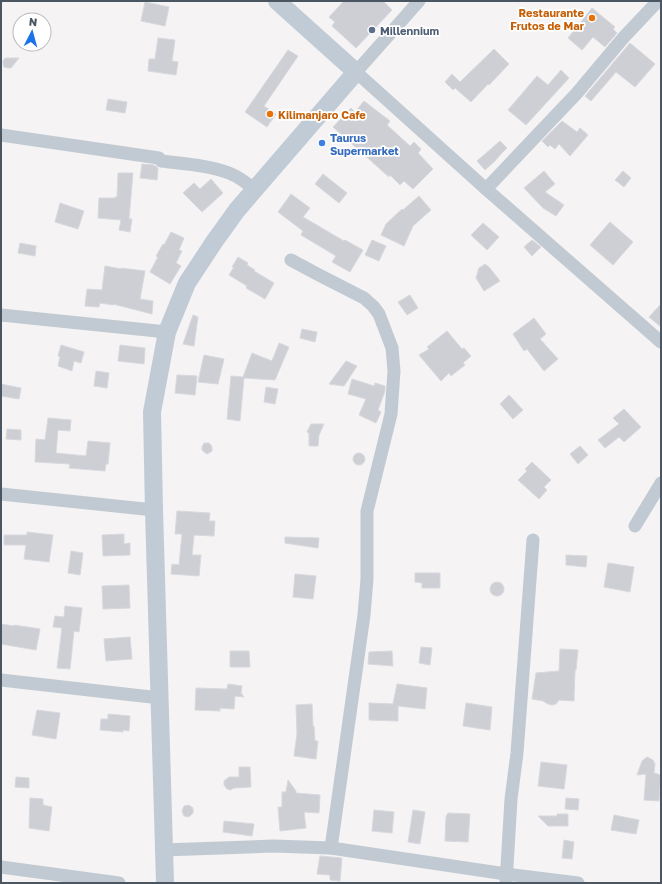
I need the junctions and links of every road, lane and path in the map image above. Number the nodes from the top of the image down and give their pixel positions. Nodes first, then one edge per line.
1 (277, 1) edge
2 (419, 1) edge
3 (658, 1) edge
4 (356, 72) junction
5 (1, 135) edge
6 (486, 189) junction
7 (255, 190) junction
8 (291, 260) dead end
9 (1, 315) edge
10 (167, 332) junction
11 (661, 342) edge
12 (661, 483) edge
13 (1, 494) edge
14 (154, 510) junction
15 (635, 526) dead end
16 (533, 540) dead end
17 (1, 680) edge
18 (160, 698) junction
19 (331, 848) junction
20 (163, 850) junction
21 (1, 867) edge
22 (506, 878) edge
23 (119, 883) edge
24 (165, 883) edge
25 (578, 883) edge

1 - 4 main road
2 - 4 street
3 - 6 street
4 - 6 street
4 - 7 main road
5 - 7 street
6 - 11 street
7 - 10 main road
8 - 19 street
9 - 10 street
10 - 14 main road
12 - 15 street
13 - 14 street
14 - 18 main road
16 - 22 street
17 - 18 street
18 - 20 main road
19 - 20 street
19 - 22 street
20 - 24 main road
21 - 23 street
22 - 25 street

